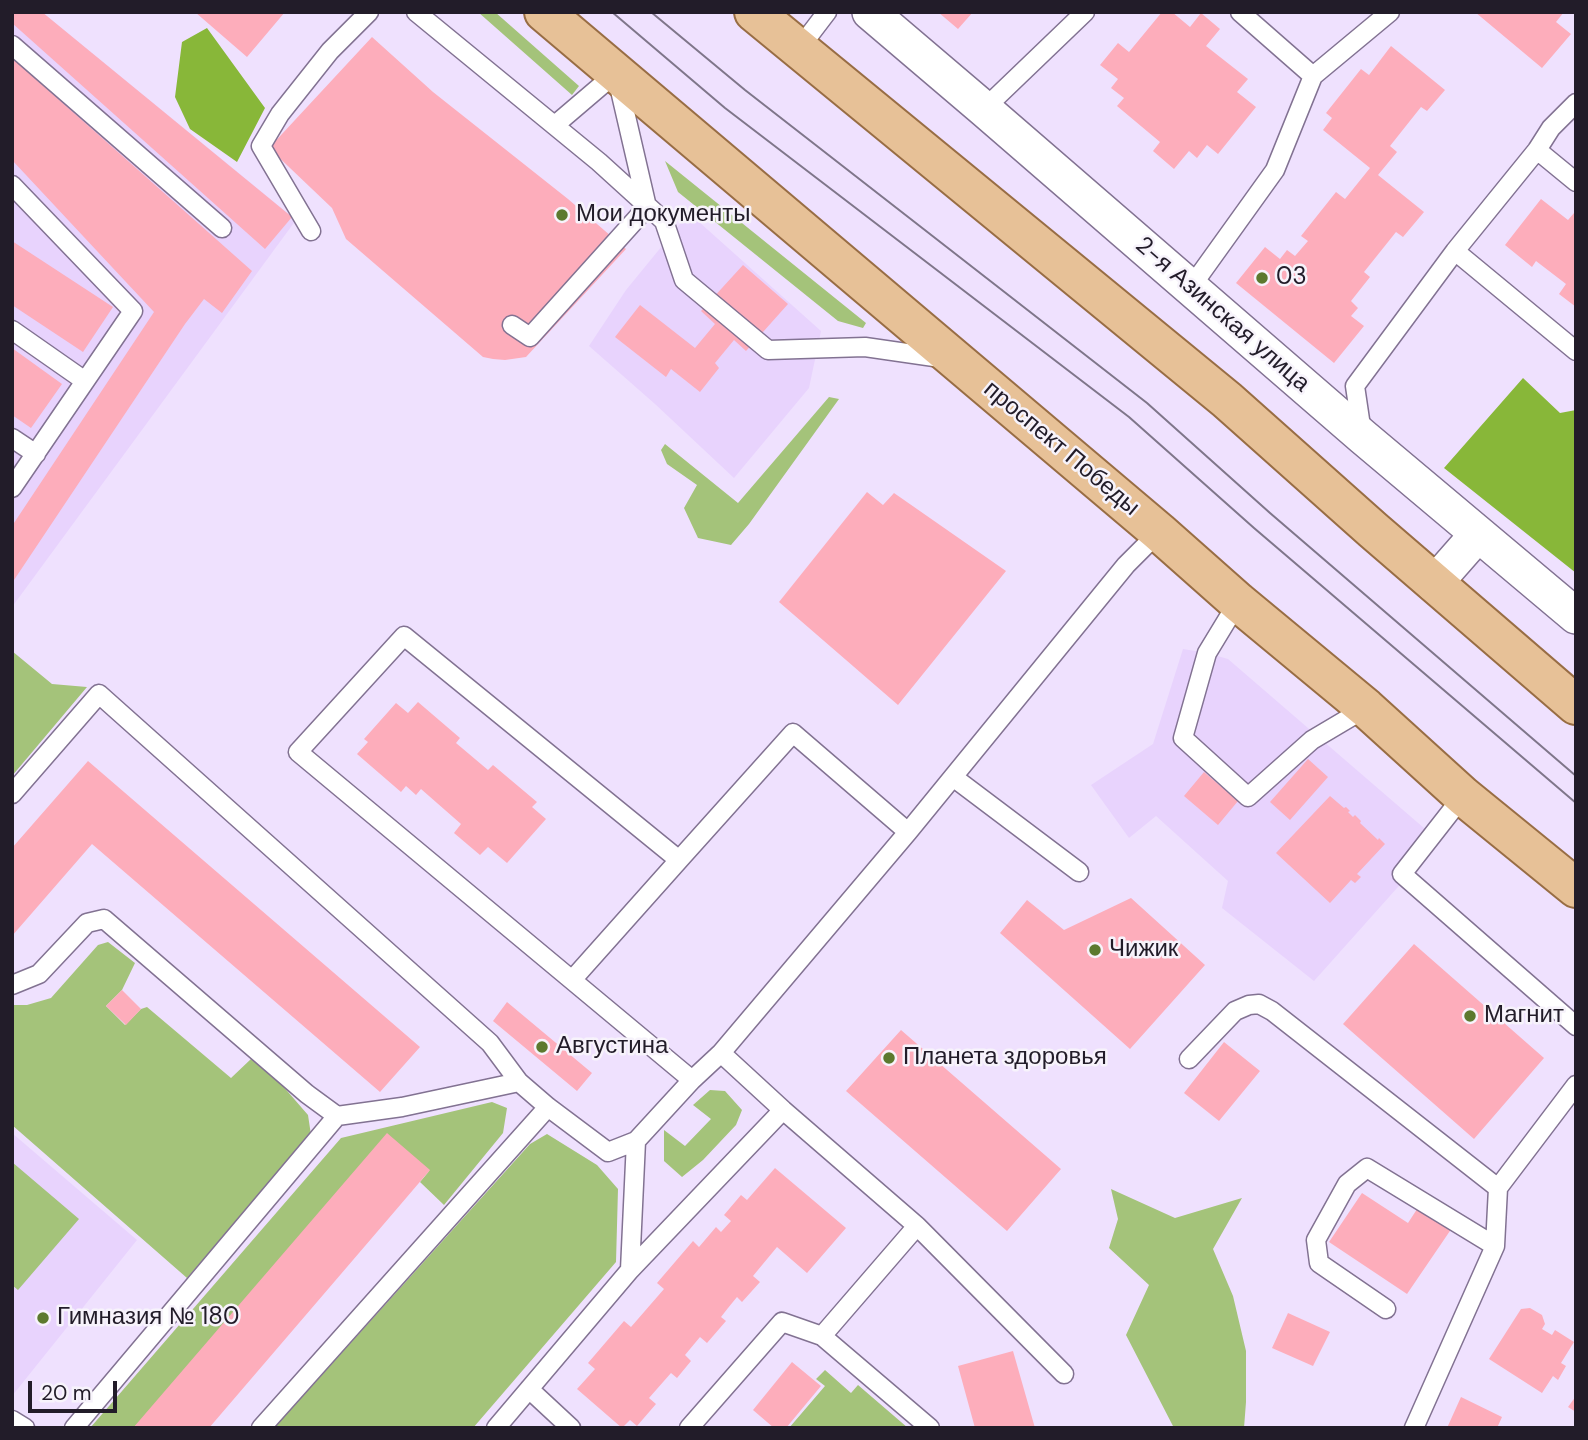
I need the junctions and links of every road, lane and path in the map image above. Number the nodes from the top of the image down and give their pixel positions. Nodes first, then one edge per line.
1 (369, 12) edge
2 (416, 12) edge
3 (544, 12) edge
4 (754, 12) edge
5 (827, 12) edge
6 (870, 12) edge
7 (1085, 12) edge
8 (1240, 12) edge
9 (1390, 12) edge
10 (12, 46) edge
11 (798, 50) junction
12 (616, 73) junction
13 (1312, 76) junction
14 (1576, 103) edge
15 (984, 109) junction
16 (555, 125) junction
17 (1537, 150) junction
18 (1576, 182) edge
19 (12, 185) edge
20 (647, 207) junction
21 (222, 228) dead end
22 (312, 231) dead end
23 (1455, 251) junction
24 (1191, 287) junction
25 (512, 324) dead end
26 (12, 330) edge
27 (1576, 351) edge
28 (955, 359) junction
29 (85, 381) junction
30 (1363, 437) junction
31 (12, 438) edge
32 (36, 454) junction
33 (12, 488) edge
34 (1159, 532) junction
35 (1478, 534) junction
36 (1434, 583) junction
37 (1238, 602) junction
38 (1576, 616) edge
39 (1576, 705) edge
40 (1366, 708) junction
41 (953, 778) junction
42 (12, 794) edge
43 (1463, 796) junction
44 (908, 832) junction
45 (679, 860) junction
46 (1079, 872) dead end
47 (1576, 888) edge
48 (572, 980) junction
49 (12, 985) edge
50 (1576, 1026) edge
51 (720, 1053) junction
52 (1188, 1059) dead end
53 (692, 1080) junction
54 (519, 1082) junction
55 (1576, 1084) edge
56 (548, 1107) junction
57 (783, 1110) junction
58 (337, 1116) junction
59 (636, 1142) junction
60 (1498, 1188) junction
61 (918, 1226) junction
62 (1494, 1246) junction
63 (630, 1270) junction
64 (1386, 1309) dead end
65 (822, 1336) junction
66 (1064, 1374) dead end
67 (529, 1389) junction
68 (12, 1419) edge
69 (25, 1428) edge
70 (74, 1428) edge
71 (261, 1428) edge
72 (496, 1428) edge
73 (571, 1428) edge
74 (689, 1428) edge
75 (930, 1428) edge
76 (1414, 1428) edge

1 - 22 lane
2 - 16 lane
3 - 12 main road, проспект Победы
4 - 11 main road
5 - 11 lane
6 - 15 street, 2-я Азинская улица
7 - 15 lane
8 - 13 lane
9 - 13 lane
10 - 21 lane
11 - 36 main road
12 - 16 lane
12 - 20 lane
12 - 28 main road, проспект Победы
13 - 24 lane
14 - 17 lane
15 - 24 street, 2-я Азинская улица
16 - 20 lane
17 - 18 lane
17 - 23 lane
19 - 29 lane
20 - 25 lane
20 - 28 lane
23 - 27 lane
23 - 30 lane
24 - 30 street, 2-я Азинская улица
26 - 29 lane
28 - 34 main road, проспект Победы
29 - 32 lane
30 - 35 street, 2-я Азинская улица
31 - 32 lane
32 - 33 lane
34 - 37 main road, проспект Победы
34 - 41 lane
35 - 36 street
35 - 38 street, 2-я Азинская улица
36 - 39 main road
37 - 40 main road, проспект Победы
37 - 40 lane
40 - 43 main road, проспект Победы
41 - 44 lane
41 - 46 lane
42 - 54 lane
43 - 47 main road, проспект Победы
43 - 50 lane
44 - 45 lane
44 - 51 lane
45 - 48 lane
45 - 48 lane
48 - 53 lane
49 - 58 lane
51 - 53 lane
51 - 57 lane
52 - 60 lane
53 - 59 lane
54 - 56 lane
54 - 58 lane
55 - 60 lane
56 - 59 lane
56 - 71 lane
57 - 61 lane
57 - 63 lane
58 - 70 lane
59 - 63 lane
60 - 62 lane
61 - 65 lane
61 - 66 lane
62 - 64 lane
62 - 76 lane
63 - 67 lane
65 - 74 lane
65 - 75 lane
67 - 72 lane
67 - 73 lane
68 - 69 lane

